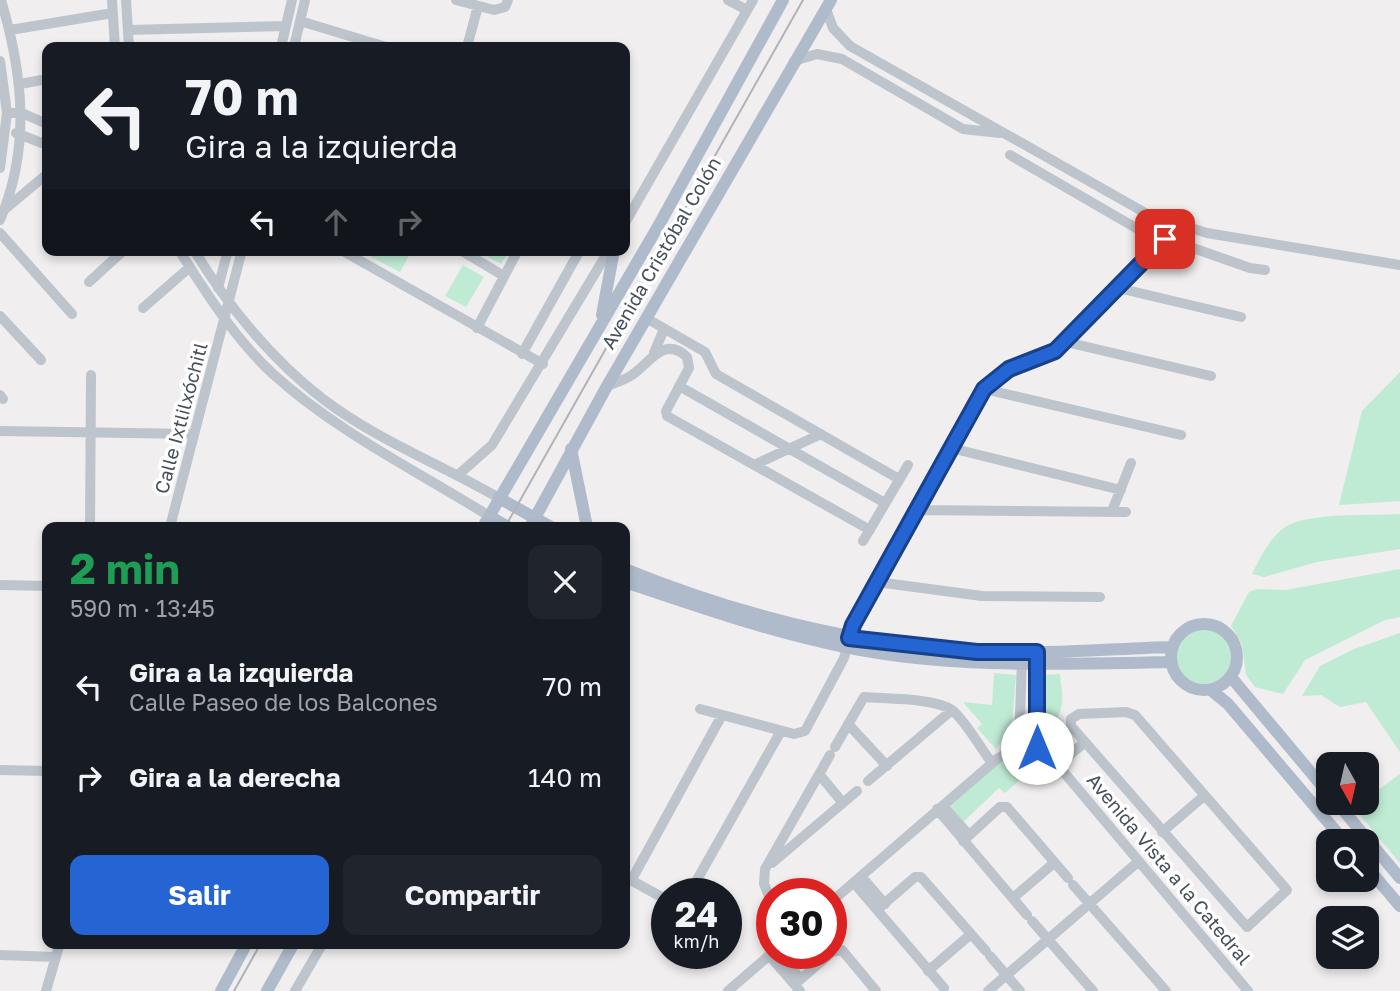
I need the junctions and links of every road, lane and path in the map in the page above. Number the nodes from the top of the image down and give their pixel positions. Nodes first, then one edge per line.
1 (1, 0) edge
2 (112, 0) edge
3 (126, 0) edge
4 (292, 0) edge
5 (306, 0) edge
6 (456, 0) edge
7 (508, 0) edge
8 (728, 0) edge
9 (753, 0) edge
10 (783, 0) edge
11 (829, 4) edge
12 (478, 6) junction
13 (747, 10) junction
14 (113, 13) junction
15 (300, 21) junction
16 (286, 26) junction
17 (10, 30) junction
18 (128, 30) junction
19 (115, 42) edge
20 (129, 42) edge
21 (282, 42) edge
22 (295, 42) edge
23 (369, 42) edge
24 (468, 42) edge
25 (0, 61) edge
26 (794, 61) junction
27 (1, 78) edge
28 (42, 80) edge
29 (20, 84) junction
30 (7, 113) junction
31 (22, 113) junction
32 (42, 122) edge
33 (6, 133) junction
34 (21, 133) junction
35 (1007, 134) junction
36 (42, 143) edge
37 (1010, 155) dead end
38 (0, 168) edge
39 (42, 179) edge
40 (630, 214) edge
41 (2, 215) edge
42 (0, 233) edge
43 (1165, 239) junction
44 (117, 256) edge
45 (183, 256) edge
46 (198, 256) edge
47 (226, 256) edge
48 (241, 256) edge
49 (351, 256) edge
50 (470, 256) edge
51 (515, 256) edge
52 (577, 256) edge
53 (608, 256) edge
54 (611, 256) edge
55 (1400, 265) edge
56 (190, 267) junction
57 (1265, 270) dead end
58 (504, 276) junction
59 (89, 282) dead end
60 (218, 286) junction
61 (1118, 288) junction
62 (214, 302) junction
63 (230, 302) junction
64 (143, 307) dead end
65 (72, 314) dead end
66 (0, 316) edge
67 (1241, 317) dead end
68 (225, 318) junction
69 (646, 318) junction
70 (601, 326) junction
71 (477, 328) junction
72 (664, 329) junction
73 (1066, 342) junction
74 (522, 354) junction
75 (654, 354) junction
76 (41, 360) dead end
77 (543, 364) junction
78 (91, 375) dead end
79 (1211, 376) dead end
80 (607, 386) junction
81 (679, 386) junction
82 (984, 389) junction
83 (0, 431) edge
84 (90, 432) junction
85 (194, 434) junction
86 (821, 434) junction
87 (1181, 435) dead end
88 (951, 448) junction
89 (571, 449) junction
90 (789, 449) junction
91 (1131, 463) dead end
92 (754, 465) junction
93 (908, 465) dead end
94 (458, 475) junction
95 (900, 479) junction
96 (477, 486) junction
97 (1121, 490) junction
98 (499, 498) junction
99 (467, 502) junction
100 (885, 503) junction
101 (917, 510) junction
102 (1112, 511) junction
103 (1126, 512) dead end
104 (486, 521) edge
105 (90, 522) edge
106 (171, 522) edge
107 (532, 522) edge
108 (586, 522) edge
109 (870, 530) junction
110 (863, 541) dead end
111 (630, 571) edge
112 (877, 582) junction
113 (630, 584) edge
114 (0, 585) edge
115 (42, 586) edge
116 (1100, 597) dead end
117 (848, 643) junction
118 (1172, 647) junction
119 (1022, 658) junction
120 (1037, 658) junction
121 (1170, 662) junction
122 (1231, 677) junction
123 (1211, 690) junction
124 (700, 709) dead end
125 (952, 710) junction
126 (722, 715) junction
127 (848, 724) junction
128 (781, 730) junction
129 (1028, 746) junction
130 (1086, 746) junction
131 (995, 761) junction
132 (887, 766) junction
133 (1060, 767) junction
134 (0, 770) edge
135 (42, 771) edge
136 (819, 774) junction
137 (1316, 779) edge
138 (868, 782) dead end
139 (857, 790) dead end
140 (1204, 796) junction
141 (843, 803) junction
142 (940, 807) junction
143 (1348, 816) edge
144 (1334, 829) edge
145 (1162, 832) junction
146 (966, 838) junction
147 (1054, 863) junction
148 (1141, 863) junction
149 (765, 869) junction
150 (630, 876) edge
151 (698, 878) edge
152 (764, 878) edge
153 (1400, 878) edge
154 (857, 879) junction
155 (630, 880) edge
156 (1379, 881) edge
157 (847, 888) edge
158 (651, 891) edge
159 (1013, 898) junction
160 (1091, 905) junction
161 (1400, 906) edge
162 (881, 907) junction
163 (971, 934) junction
164 (1048, 939) junction
165 (58, 949) edge
166 (244, 949) edge
167 (291, 949) edge
168 (320, 949) edge
169 (0, 956) edge
170 (847, 956) edge
171 (56, 957) junction
172 (756, 968) edge
173 (786, 969) edge
174 (814, 969) edge
175 (928, 971) junction
176 (1006, 975) junction
177 (799, 985) edge
178 (944, 988) dead end
179 (1160, 989) edge
180 (46, 991) edge
181 (220, 991) edge
182 (267, 991) edge
183 (295, 991) edge
184 (728, 991) edge
185 (876, 991) edge
186 (988, 991) edge
187 (1020, 991) edge
188 (1093, 991) edge
189 (1248, 991) edge

1 - 17 street
2 - 14 street
3 - 18 street
4 - 16 street
5 - 15 street
6 - 12 street
7 - 12 street
8 - 13 street
9 - 13 street
10 - 70 main road, Avenida Cristóbal Colón
11 - 26 main road, Avenida Cristóbal Colón
11 - 35 street
12 - 24 street
13 - 40 street
14 - 17 street
14 - 19 street
15 - 22 street
15 - 23 street
16 - 18 street
16 - 21 street
17 - 29 street
18 - 20 street
25 - 27 street
26 - 35 street
26 - 69 main road, Avenida Cristóbal Colón
27 - 30 street
28 - 29 street
29 - 31 street
30 - 31 street
30 - 33 street
31 - 32 street
31 - 34 street
33 - 34 street
33 - 38 street
34 - 36 street
34 - 41 street
35 - 55 street
37 - 43 street
39 - 41 street
42 - 65 street
43 - 57 street
43 - 61 street
44 - 59 street
45 - 56 street
46 - 60 street
47 - 60 street
48 - 63 street, Calle Ixtlilxóchitl
49 - 71 street
50 - 58 street
51 - 58 street
52 - 74 street
53 - 77 street
54 - 70 main road
56 - 62 street
56 - 64 street
58 - 71 street
60 - 62 street
60 - 63 street
61 - 67 street
61 - 73 street
62 - 68 street
63 - 68 street, Calle Ixtlilxóchitl
63 - 94 street
66 - 76 street
68 - 85 street, Calle Ixtlilxóchitl
68 - 99 street
69 - 72 street
69 - 80 main road, Avenida Cristóbal Colón
70 - 98 main road, Avenida Cristóbal Colón
71 - 74 street
72 - 75 street
72 - 86 street
73 - 79 street
73 - 82 street
74 - 77 street
75 - 80 street
75 - 81 street
77 - 94 street
78 - 84 street
80 - 89 main road, Avenida Cristóbal Colón
81 - 90 street
81 - 92 street
82 - 87 street
82 - 88 street
83 - 84 street
84 - 85 street
84 - 105 street
85 - 106 street, Calle Ixtlilxóchitl
86 - 90 street
86 - 95 street
88 - 97 street
88 - 101 street
89 - 107 main road, Avenida Cristóbal Colón
89 - 108 main road
90 - 92 street
90 - 100 street
91 - 97 street
92 - 109 street
93 - 95 street
94 - 96 street
95 - 100 street
96 - 98 street
96 - 99 street
97 - 102 street
98 - 104 main road, Avenida Cristóbal Colón
98 - 107 main road
99 - 104 street
100 - 109 street
101 - 102 street
101 - 112 street
102 - 103 street
109 - 110 street
111 - 117 main road
112 - 116 street
112 - 117 street
113 - 117 main road
114 - 115 street
117 - 119 main road
117 - 128 street
118 - 120 main road
118 - 121 main road
118 - 122 main road
119 - 120 main road
119 - 129 street
120 - 121 main road
120 - 129 street
121 - 123 main road
122 - 123 main road
122 - 137 main road
123 - 144 main road
124 - 126 street
125 - 127 street
125 - 131 street
125 - 132 street
126 - 128 street
126 - 150 street
127 - 132 street
127 - 136 street
128 - 151 street
129 - 131 street
129 - 133 street, Avenida Vista a la Catedral
130 - 133 street
130 - 140 street
130 - 145 street
131 - 142 street
132 - 138 street
133 - 148 street, Avenida Vista a la Catedral
134 - 135 street
136 - 141 street
136 - 149 street
139 - 141 street
140 - 145 street
140 - 145 street
141 - 149 street
142 - 146 street
142 - 154 street
143 - 153 main road
146 - 147 street
146 - 159 street
147 - 159 street
147 - 160 street
148 - 160 street
148 - 189 street, Avenida Vista a la Catedral
149 - 152 street
154 - 157 street
154 - 162 street
155 - 158 street
156 - 161 main road
159 - 164 street
160 - 164 street
160 - 179 street
162 - 163 street
162 - 175 street
163 - 175 street
163 - 176 street
164 - 176 street
164 - 188 street
165 - 171 street
166 - 181 main road
167 - 182 main road
168 - 183 street
169 - 171 street
170 - 185 street
171 - 180 street
172 - 184 street
173 - 177 street
174 - 177 street
175 - 178 street
176 - 186 street
176 - 187 street

